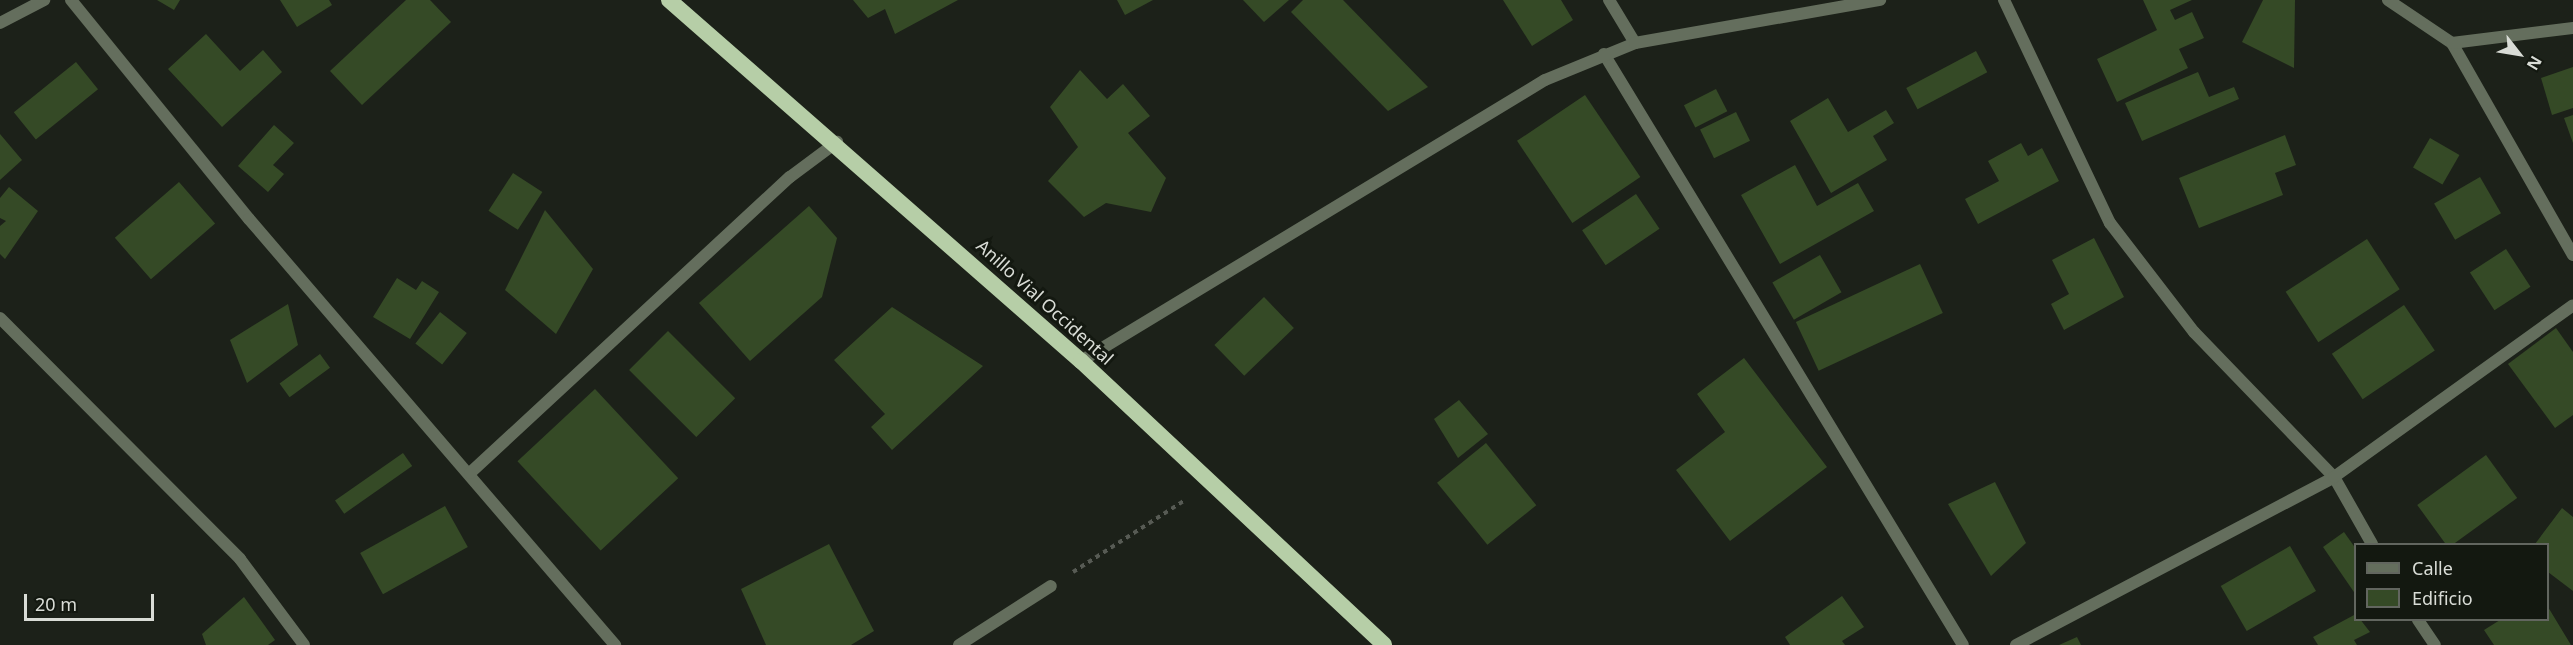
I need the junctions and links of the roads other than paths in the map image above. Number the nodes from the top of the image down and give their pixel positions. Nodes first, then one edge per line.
1 (44, 0) edge
2 (71, 0) edge
3 (669, 0) edge
4 (1609, 0) edge
5 (1880, 0) edge
6 (2004, 0) edge
7 (2388, 0) edge
8 (0, 23) edge
9 (2573, 28) edge
10 (1635, 42) junction
11 (2452, 43) junction
12 (1604, 54) junction
13 (837, 142) junction
14 (2573, 255) edge
15 (2573, 305) edge
16 (0, 318) edge
17 (1081, 361) junction
18 (470, 473) junction
19 (2334, 477) junction
20 (2371, 543) edge
21 (1051, 586) road end
22 (2419, 621) edge
23 (304, 645) edge
24 (615, 645) edge
25 (959, 645) edge
26 (1384, 645) edge
27 (1964, 645) edge
28 (2016, 645) edge
29 (2435, 645) edge

1 - 8 street
2 - 18 street
3 - 13 highway, Anillo Vial Occidental
4 - 10 street
5 - 10 street
6 - 19 street
7 - 11 street
9 - 11 street
10 - 12 street
11 - 14 street
12 - 17 street
12 - 27 street
13 - 17 highway, Anillo Vial Occidental
13 - 18 street
15 - 19 street
16 - 23 street
17 - 26 highway, Anillo Vial Occidental
18 - 24 street
19 - 20 street
19 - 28 street
21 - 25 street
22 - 29 street

